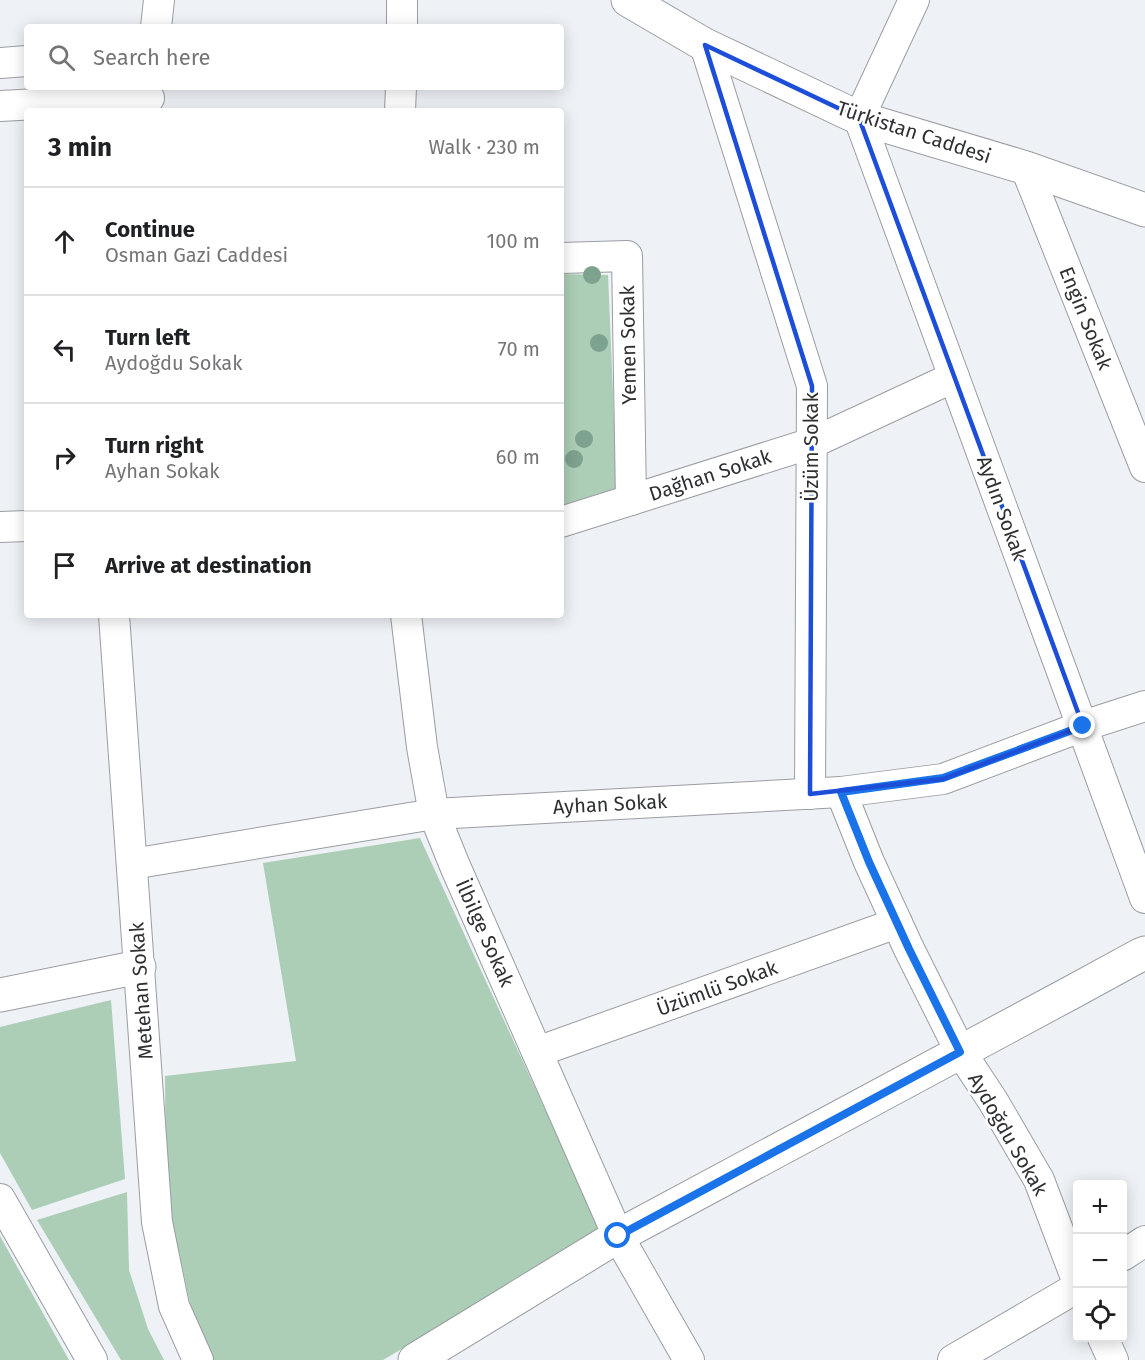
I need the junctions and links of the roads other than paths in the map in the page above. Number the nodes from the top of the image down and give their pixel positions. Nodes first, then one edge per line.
1 (159, 0) edge
2 (402, 0) edge
3 (628, 0) edge
4 (914, 0) edge
5 (156, 24) edge
6 (402, 24) edge
7 (705, 45) junction
8 (24, 61) edge
9 (0, 63) edge
10 (401, 90) edge
11 (149, 99) edge
12 (0, 106) edge
13 (400, 108) edge
14 (859, 118) junction
15 (1026, 168) junction
16 (1145, 210) edge
17 (564, 258) edge
18 (954, 377) junction
19 (812, 443) junction
20 (1145, 467) edge
21 (631, 500) junction
22 (564, 521) edge
23 (24, 526) edge
24 (0, 527) edge
25 (114, 618) edge
26 (406, 618) edge
27 (1145, 705) edge
28 (1083, 726) junction
29 (841, 792) junction
30 (810, 794) junction
31 (434, 814) junction
32 (132, 864) junction
33 (1145, 898) edge
34 (897, 923) junction
35 (1145, 953) edge
36 (139, 967) junction
37 (0, 995) edge
38 (537, 1052) junction
39 (960, 1052) junction
40 (0, 1199) edge
41 (618, 1236) junction
42 (1145, 1241) edge
43 (1127, 1253) edge
44 (1073, 1274) edge
45 (1073, 1287) edge
46 (1105, 1342) edge
47 (92, 1360) edge
48 (198, 1360) edge
49 (415, 1360) edge
50 (689, 1360) edge
51 (953, 1360) edge
52 (1113, 1360) edge

1 - 5 street
2 - 6 street
3 - 7 street, Türkistan Caddesi
4 - 14 street
7 - 14 street, Türkistan Caddesi
7 - 19 street, Üzüm Sokak
8 - 9 street
10 - 13 street
11 - 12 street
14 - 15 street, Türkistan Caddesi
14 - 18 street, Aydın Sokak
15 - 16 street, Türkistan Caddesi
15 - 20 street, Engin Sokak
17 - 21 street, Yemen Sokak
18 - 19 street, Dağhan Sokak
18 - 28 street, Aydın Sokak
19 - 21 street, Dağhan Sokak
19 - 30 street, Üzüm Sokak
21 - 22 street, Dağhan Sokak
23 - 24 street
25 - 32 street, Metehan Sokak
26 - 31 street, İlbilge Sokak
27 - 28 street, Ayhan Sokak
28 - 29 street, Ayhan Sokak
28 - 33 street, Aydın Sokak
29 - 30 street, Ayhan Sokak
29 - 34 street, Aydoğdu Sokak
30 - 31 street, Ayhan Sokak
31 - 32 street, Ayhan Sokak
31 - 38 street, İlbilge Sokak
32 - 36 street, Metehan Sokak
34 - 38 street, Üzümlü Sokak
34 - 39 street, Aydoğdu Sokak
35 - 39 street
36 - 37 street
36 - 48 street, Metehan Sokak
38 - 41 street, İlbilge Sokak
39 - 41 street
39 - 44 street, Aydoğdu Sokak
40 - 47 street
41 - 49 street
41 - 50 street, İlbilge Sokak
42 - 43 street
45 - 51 street
46 - 52 street

